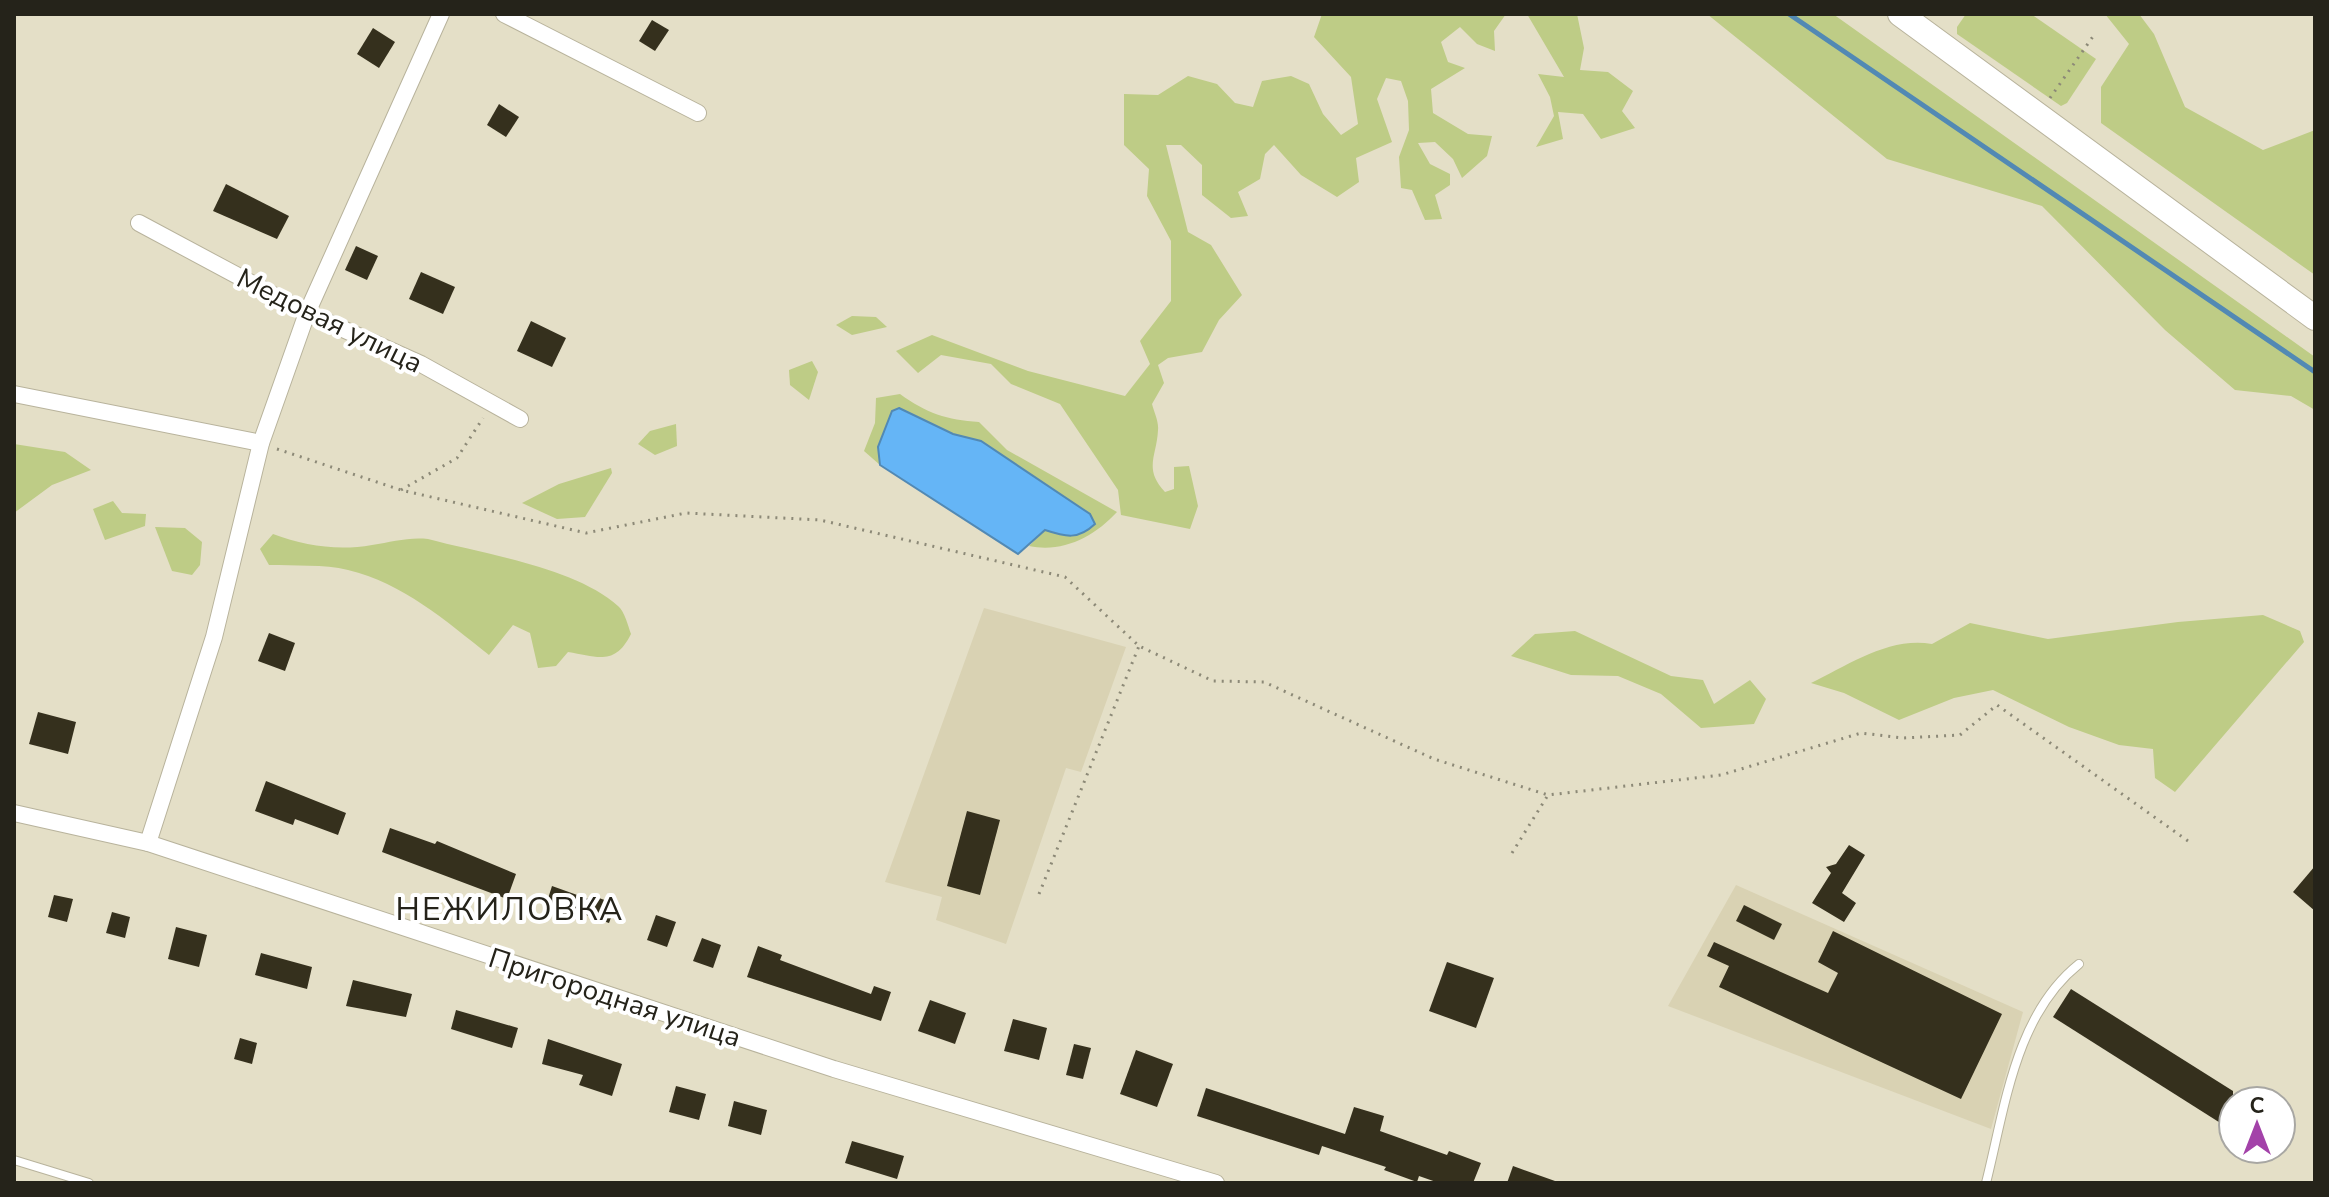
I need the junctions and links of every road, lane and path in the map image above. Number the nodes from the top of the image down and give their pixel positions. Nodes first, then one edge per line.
1 (441, 14) edge
2 (504, 14) edge
3 (1911, 17) edge
4 (2094, 35) dead end
5 (2040, 98) dead end
6 (698, 113) dead end
7 (139, 223) dead end
8 (307, 313) junction
9 (2315, 318) edge
10 (14, 394) edge
11 (492, 403) junction
12 (520, 419) dead end
13 (261, 443) junction
14 (401, 490) junction
15 (1139, 646) junction
16 (1548, 795) junction
17 (14, 813) edge
18 (2188, 841) dead end
19 (148, 843) junction
20 (1512, 853) dead end
21 (1039, 894) dead end
22 (2079, 964) dead end
23 (14, 1160) edge
24 (89, 1183) edge
25 (1216, 1183) edge
26 (1986, 1183) edge

1 - 8 street
2 - 6 street
3 - 9 main road
4 - 5 path
7 - 8 street, Медовая улица
8 - 11 street, Медовая улица
8 - 13 street
10 - 13 street
11 - 12 street, Медовая улица
11 - 14 path
13 - 14 path
13 - 19 street
14 - 15 path
15 - 16 path
15 - 21 path
16 - 18 path
16 - 20 path
17 - 19 street, Пригородная улица
19 - 25 street, Пригородная улица
22 - 26 lane
23 - 24 lane

